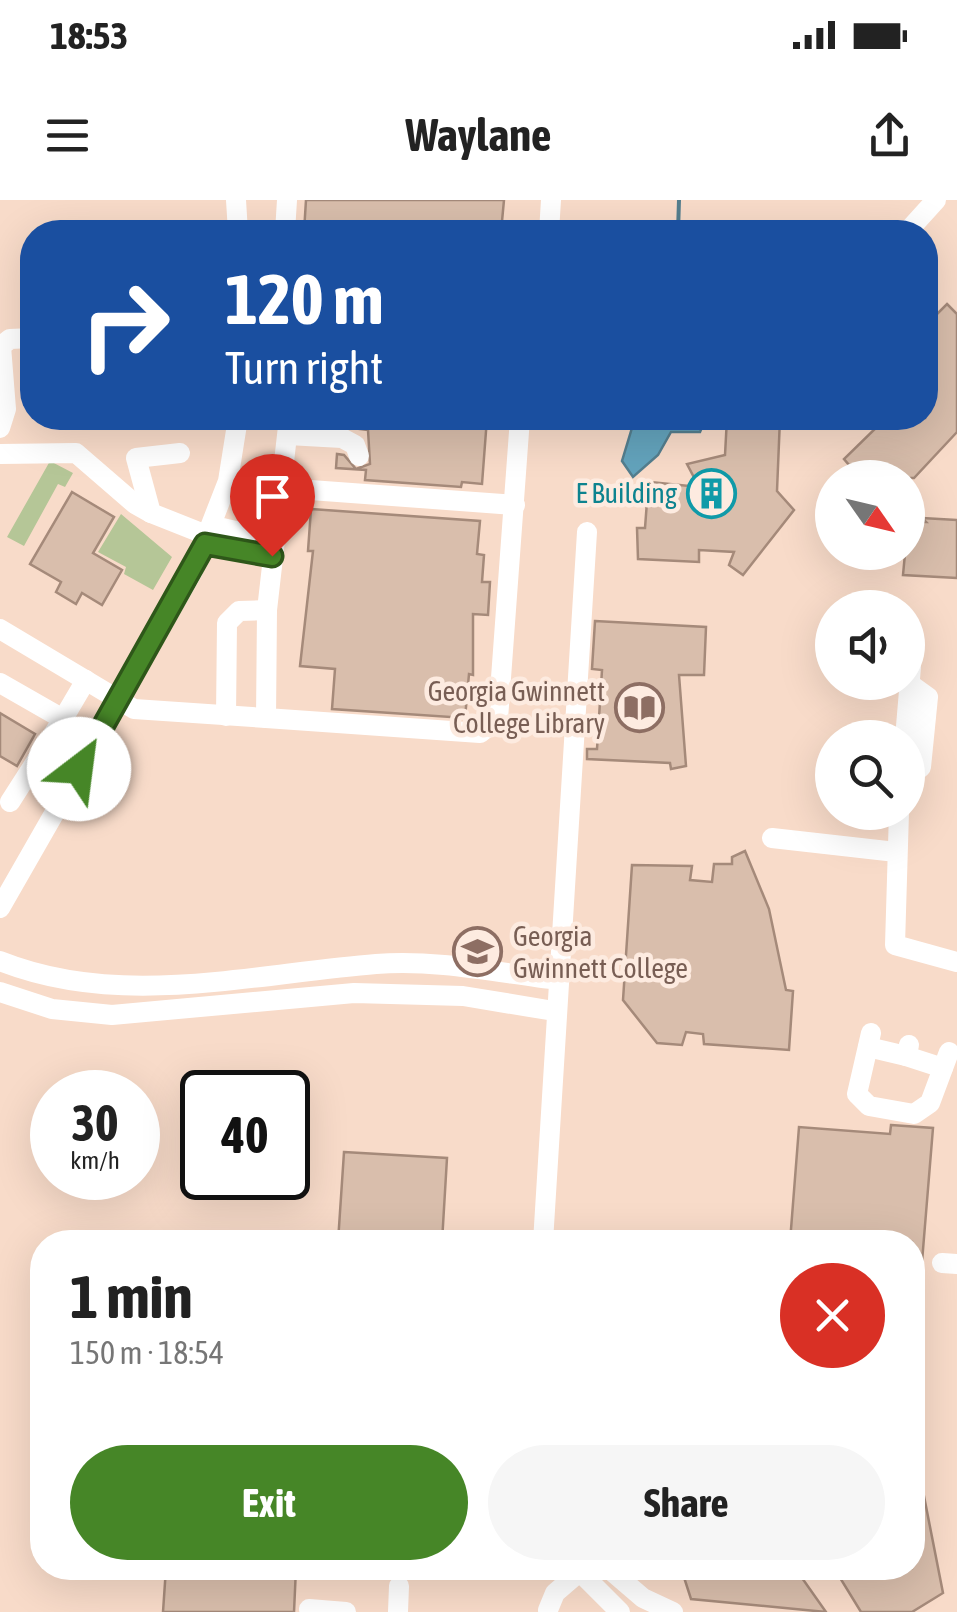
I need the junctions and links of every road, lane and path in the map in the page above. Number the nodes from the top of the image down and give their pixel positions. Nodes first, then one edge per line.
1 (936, 200) edge
2 (918, 220) edge
3 (20, 339) edge
4 (0, 428) edge
5 (236, 430) edge
6 (288, 430) edge
7 (306, 430) edge
8 (519, 430) edge
9 (180, 453) dead end
10 (0, 454) edge
11 (283, 488) junction
12 (356, 495) junction
13 (515, 505) junction
14 (151, 513) junction
15 (587, 532) dead end
16 (209, 535) junction
17 (273, 548) junction
18 (267, 610) junction
19 (0, 629) edge
20 (86, 680) junction
21 (0, 683) edge
22 (118, 700) junction
23 (226, 716) junction
24 (266, 718) junction
25 (63, 719) junction
26 (907, 720) edge
27 (925, 726) edge
28 (3, 805) edge
29 (898, 830) edge
30 (772, 838) dead end
31 (896, 852) junction
32 (0, 908) edge
33 (0, 960) edge
34 (957, 962) edge
35 (558, 980) junction
36 (0, 992) edge
37 (554, 1010) junction
38 (946, 1060) joint
39 (544, 1230) edge
40 (568, 1580) edge
41 (589, 1580) edge
42 (622, 1580) edge
43 (398, 1586) dead end
44 (310, 1609) dead end
45 (548, 1610) edge
46 (346, 1612) edge
47 (398, 1612) edge
48 (620, 1612) edge
49 (673, 1612) edge

1 - 2 street
3 - 4 street
5 - 16 street
6 - 11 street
7 - 12 street
8 - 13 street
9 - 14 street
10 - 14 street
11 - 12 street
11 - 17 street
12 - 13 street
13 - 24 street
14 - 16 street
15 - 35 street
16 - 17 street
16 - 22 street
17 - 18 street
18 - 23 street
18 - 24 street
19 - 20 street
20 - 22 street
20 - 25 street
21 - 25 street
22 - 23 street
22 - 32 street
23 - 24 street
25 - 28 street
26 - 27 street
29 - 31 street
30 - 31 street
31 - 34 street
33 - 35 street
35 - 37 street
36 - 37 street
37 - 39 street
38 - 38 street
40 - 45 street
41 - 48 street
42 - 49 street
43 - 47 street
44 - 46 street

